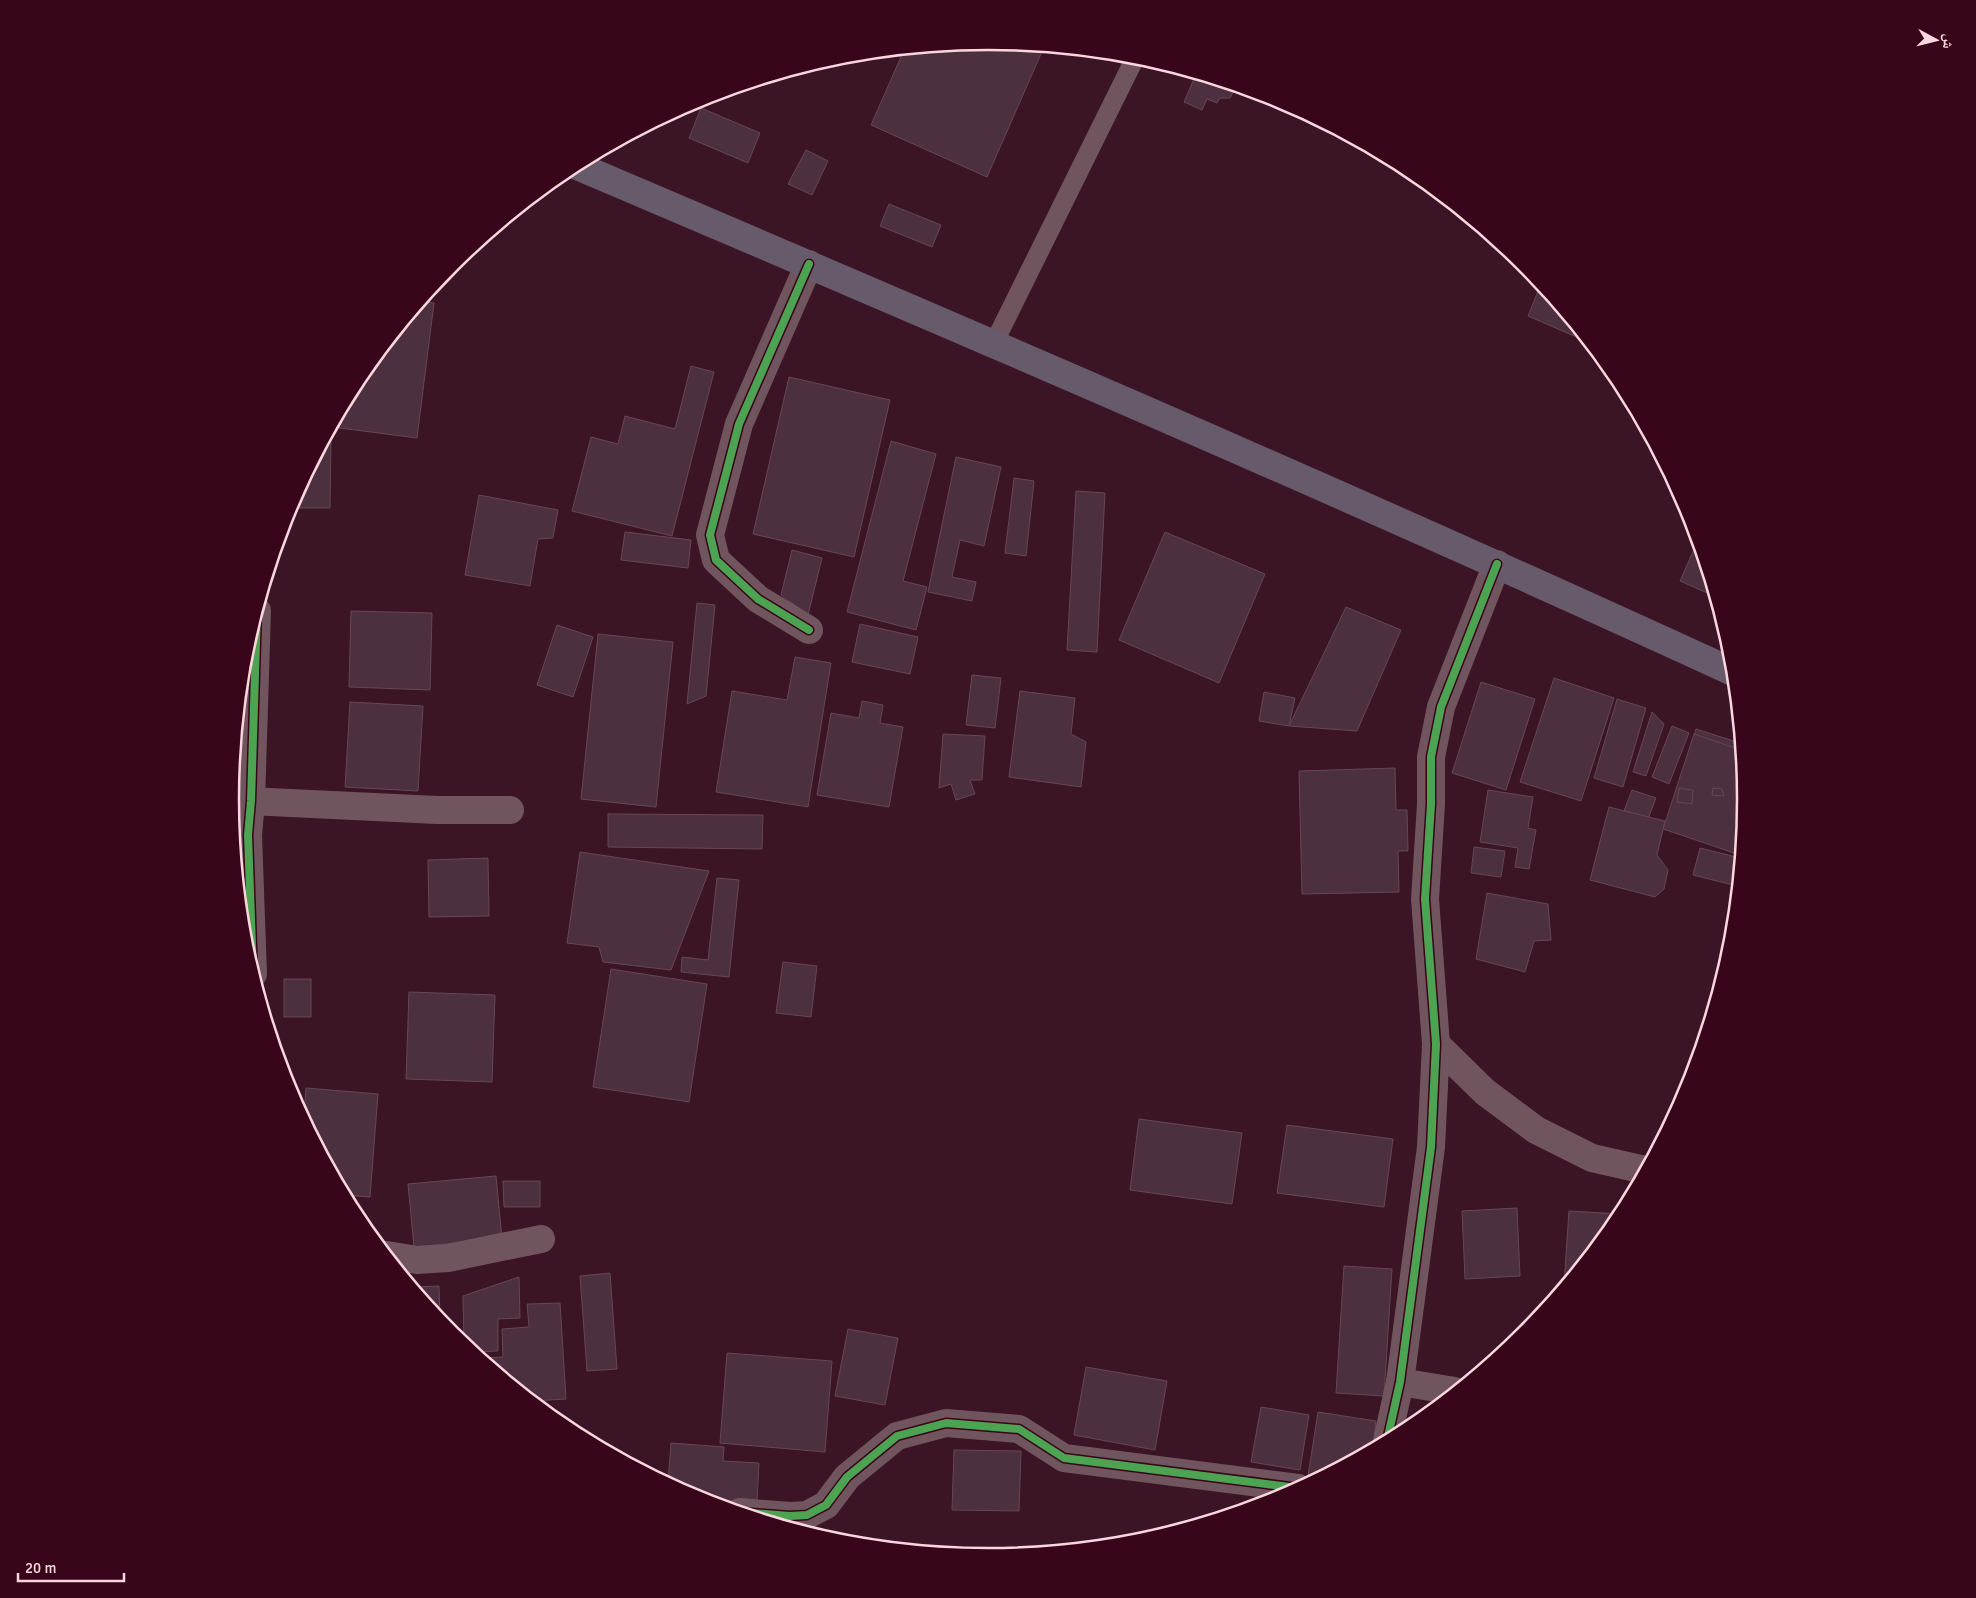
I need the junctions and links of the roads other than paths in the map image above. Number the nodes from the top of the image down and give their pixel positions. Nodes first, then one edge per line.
1 (1132, 64) edge
2 (584, 169) edge
3 (809, 264) junction
4 (993, 345) junction
5 (1496, 564) junction
6 (809, 630) dead end
7 (256, 641) edge
8 (1725, 667) edge
9 (251, 801) junction
10 (510, 810) dead end
11 (241, 836) edge
12 (248, 913) edge
13 (1436, 1044) junction
14 (1640, 1169) edge
15 (541, 1239) dead end
16 (395, 1256) edge
17 (1400, 1382) junction
18 (1448, 1390) edge
19 (1389, 1431) edge
20 (1285, 1486) edge
21 (768, 1514) edge

1 - 4 lane
2 - 3 highway
3 - 4 highway
3 - 6 street
4 - 5 highway
5 - 8 highway
5 - 13 street
7 - 9 street
9 - 10 street
9 - 11 street
11 - 12 street
13 - 14 street
13 - 17 street
15 - 16 street
17 - 18 street
17 - 19 street
20 - 21 street

